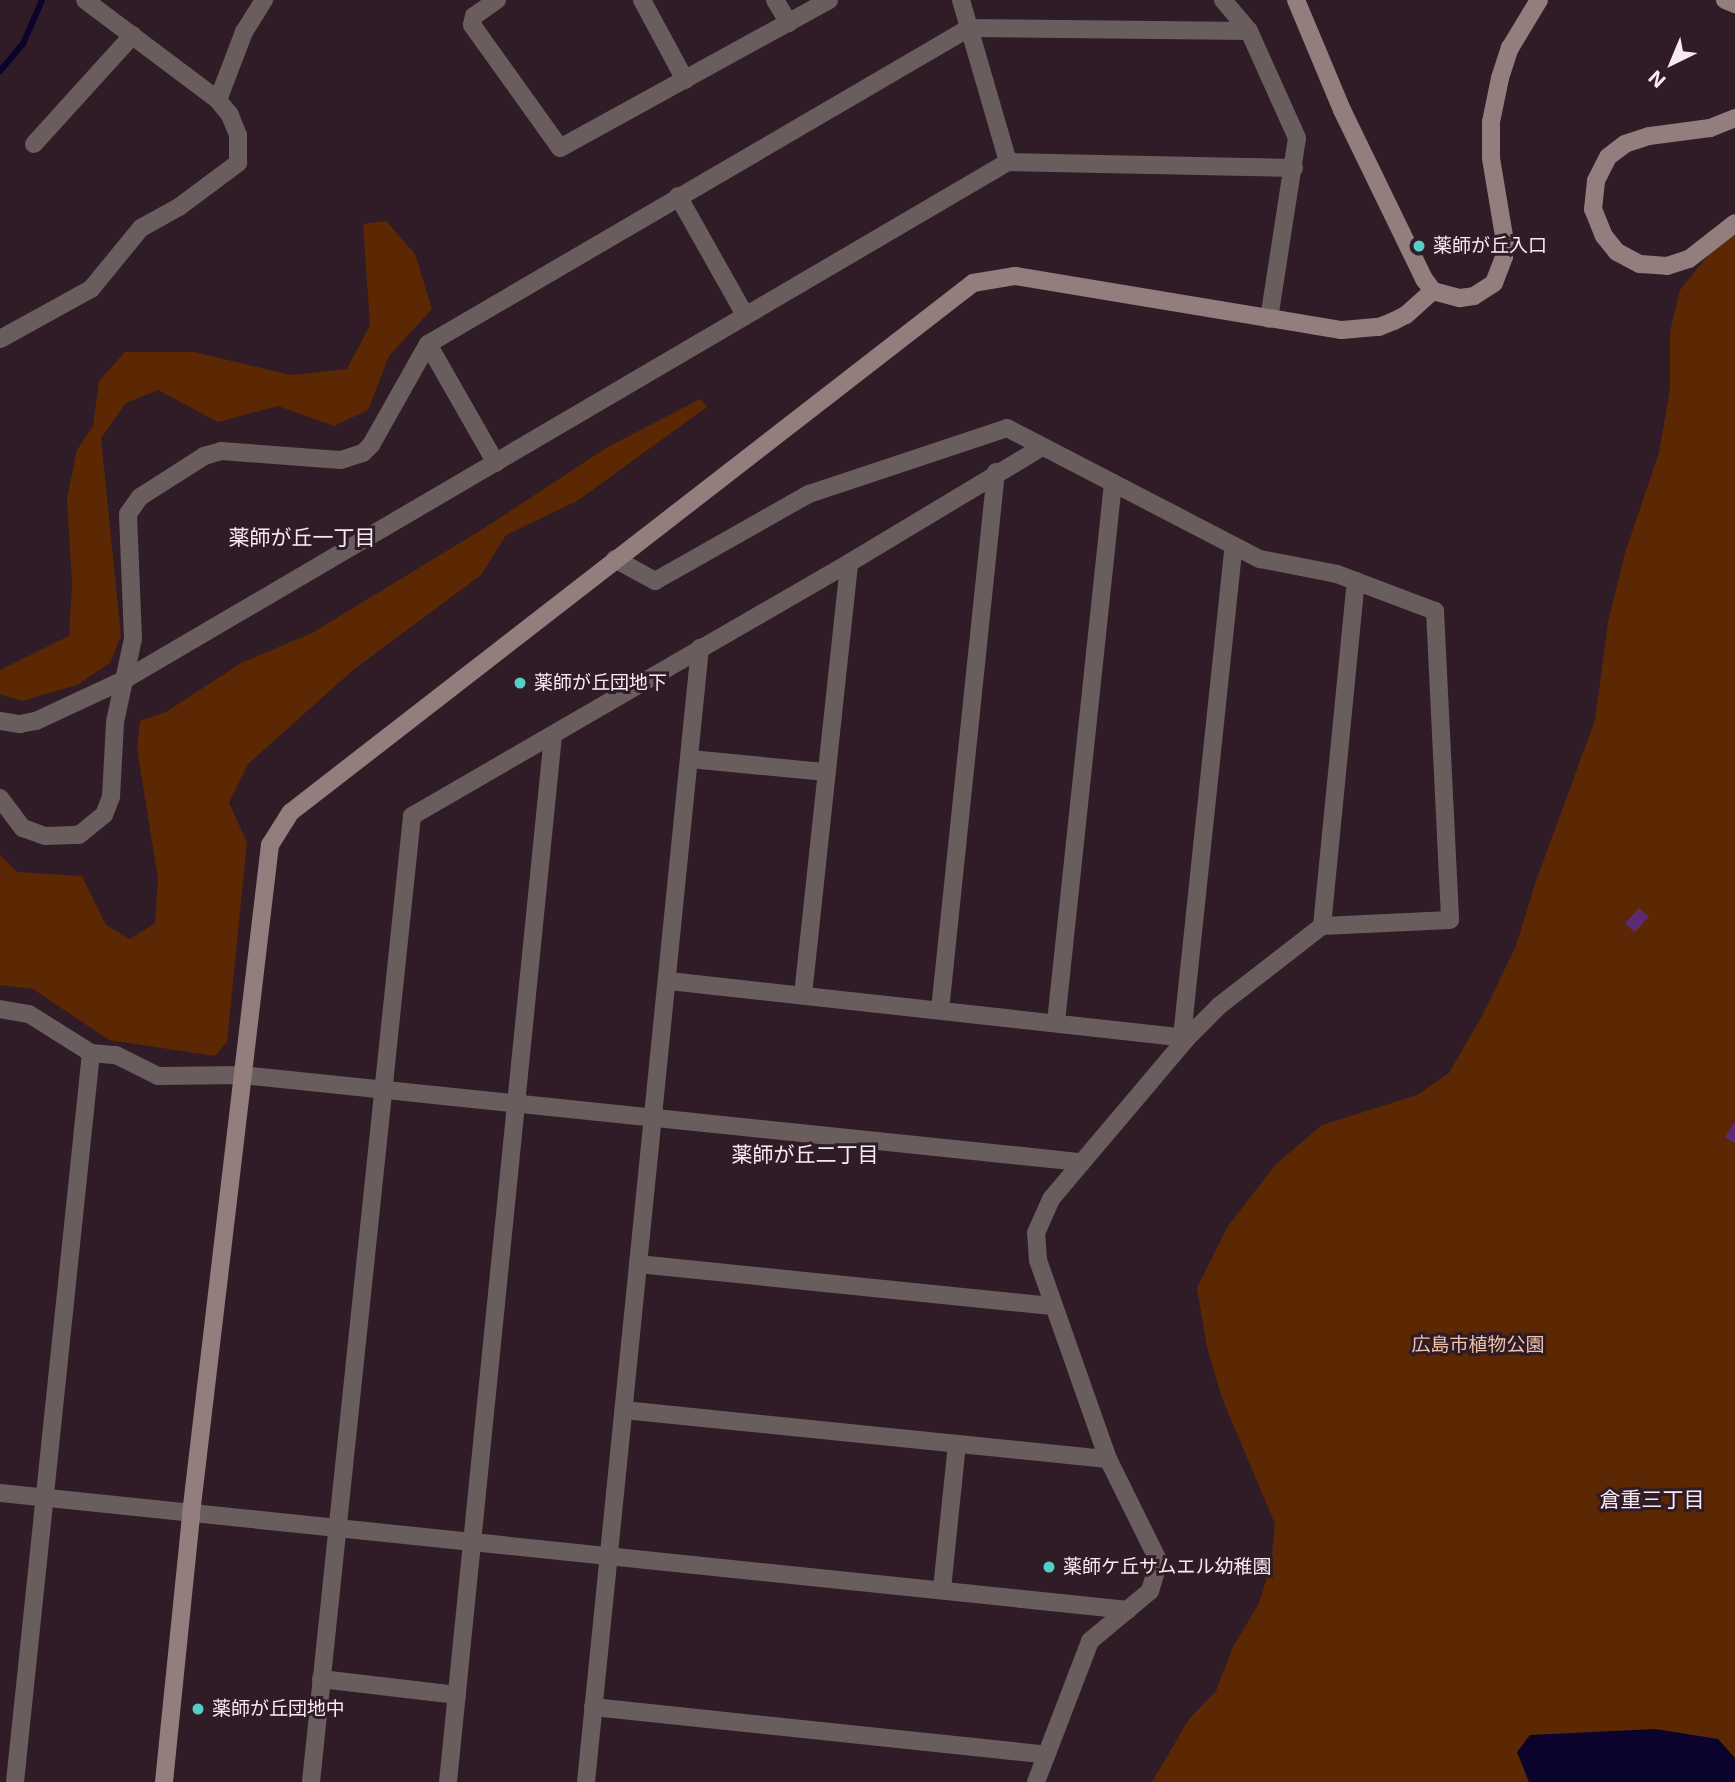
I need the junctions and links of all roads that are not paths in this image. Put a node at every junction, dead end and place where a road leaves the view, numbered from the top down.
1 (264, 0) edge
2 (497, 0) edge
3 (642, 0) edge
4 (775, 0) edge
5 (829, 0) edge
6 (961, 0) edge
7 (1223, 0) edge
8 (1296, 0) edge
9 (1539, 0) edge
10 (1725, 0) edge
11 (89, 1) edge
12 (1735, 4) edge
13 (789, 23) junction
14 (969, 28) junction
15 (1249, 32) junction
16 (133, 35) junction
17 (685, 80) junction
18 (219, 100) junction
19 (1735, 118) edge
20 (34, 144) dead end
21 (1008, 162) junction
22 (1294, 168) junction
23 (678, 196) junction
24 (1735, 222) edge
25 (1433, 291) junction
26 (745, 315) junction
27 (1269, 319) junction
28 (0, 339) edge
29 (428, 344) junction
30 (1042, 447) junction
31 (496, 463) junction
32 (996, 472) junction
33 (1113, 483) junction
34 (1234, 546) junction
35 (615, 559) junction
36 (849, 563) junction
37 (1356, 582) junction
38 (700, 648) junction
39 (124, 680) junction
40 (0, 721) edge
41 (554, 736) junction
42 (690, 759) junction
43 (827, 772) junction
44 (0, 798) edge
45 (1322, 926) junction
46 (668, 981) junction
47 (803, 995) junction
48 (0, 1009) edge
49 (940, 1010) junction
50 (1056, 1022) junction
51 (1185, 1038) junction
52 (90, 1053) junction
53 (242, 1075) junction
54 (383, 1090) junction
55 (517, 1104) junction
56 (654, 1118) junction
57 (1080, 1163) junction
58 (638, 1265) junction
59 (1053, 1306) junction
60 (624, 1410) junction
61 (957, 1445) junction
62 (1108, 1460) junction
63 (0, 1493) edge
64 (44, 1498) junction
65 (191, 1514) junction
66 (337, 1528) junction
67 (473, 1541) junction
68 (608, 1557) junction
69 (942, 1589) junction
70 (1128, 1609) junction
71 (321, 1679) junction
72 (457, 1695) junction
73 (593, 1707) junction
74 (1046, 1755) junction
75 (15, 1782) edge
76 (164, 1782) edge
77 (310, 1782) edge
78 (448, 1782) edge
79 (586, 1782) edge
80 (1036, 1782) edge

1 - 18 street
2 - 17 street
3 - 17 street
4 - 13 street
5 - 13 street
6 - 14 street
7 - 15 street
8 - 25 street
9 - 25 street
10 - 12 street
11 - 16 street
13 - 17 street
14 - 15 street
14 - 21 street
14 - 23 street
15 - 22 street
16 - 18 street
16 - 20 street
18 - 28 street
19 - 24 street
21 - 22 street
21 - 26 street
22 - 27 street
23 - 26 street
23 - 29 street
25 - 27 street
26 - 31 street
27 - 35 street
29 - 31 street
29 - 39 street
30 - 32 street
30 - 33 street
30 - 35 street
31 - 39 street
32 - 36 street
32 - 49 street
33 - 34 street
33 - 50 street
34 - 37 street
34 - 51 street
35 - 53 street
36 - 38 street
36 - 43 street
37 - 45 street
37 - 45 street
38 - 41 street
38 - 42 street
39 - 40 street
39 - 44 street
41 - 54 street
41 - 55 street
42 - 43 street
42 - 46 street
43 - 47 street
45 - 51 street
46 - 47 street
46 - 56 street
47 - 49 street
48 - 52 street
49 - 50 street
50 - 51 street
51 - 57 street
52 - 53 street
52 - 64 street
53 - 54 street
53 - 65 street
54 - 55 street
54 - 66 street
55 - 56 street
55 - 67 street
56 - 57 street
56 - 58 street
57 - 59 street
58 - 59 street
58 - 60 street
59 - 62 street
60 - 61 street
60 - 68 street
61 - 62 street
61 - 69 street
62 - 70 street
63 - 64 street
64 - 65 street
64 - 75 street
65 - 66 street
65 - 76 street
66 - 67 street
66 - 71 street
67 - 68 street
67 - 72 street
68 - 69 street
68 - 73 street
69 - 70 street
70 - 74 street
71 - 72 street
71 - 77 street
72 - 78 street
73 - 74 street
73 - 79 street
74 - 80 street

